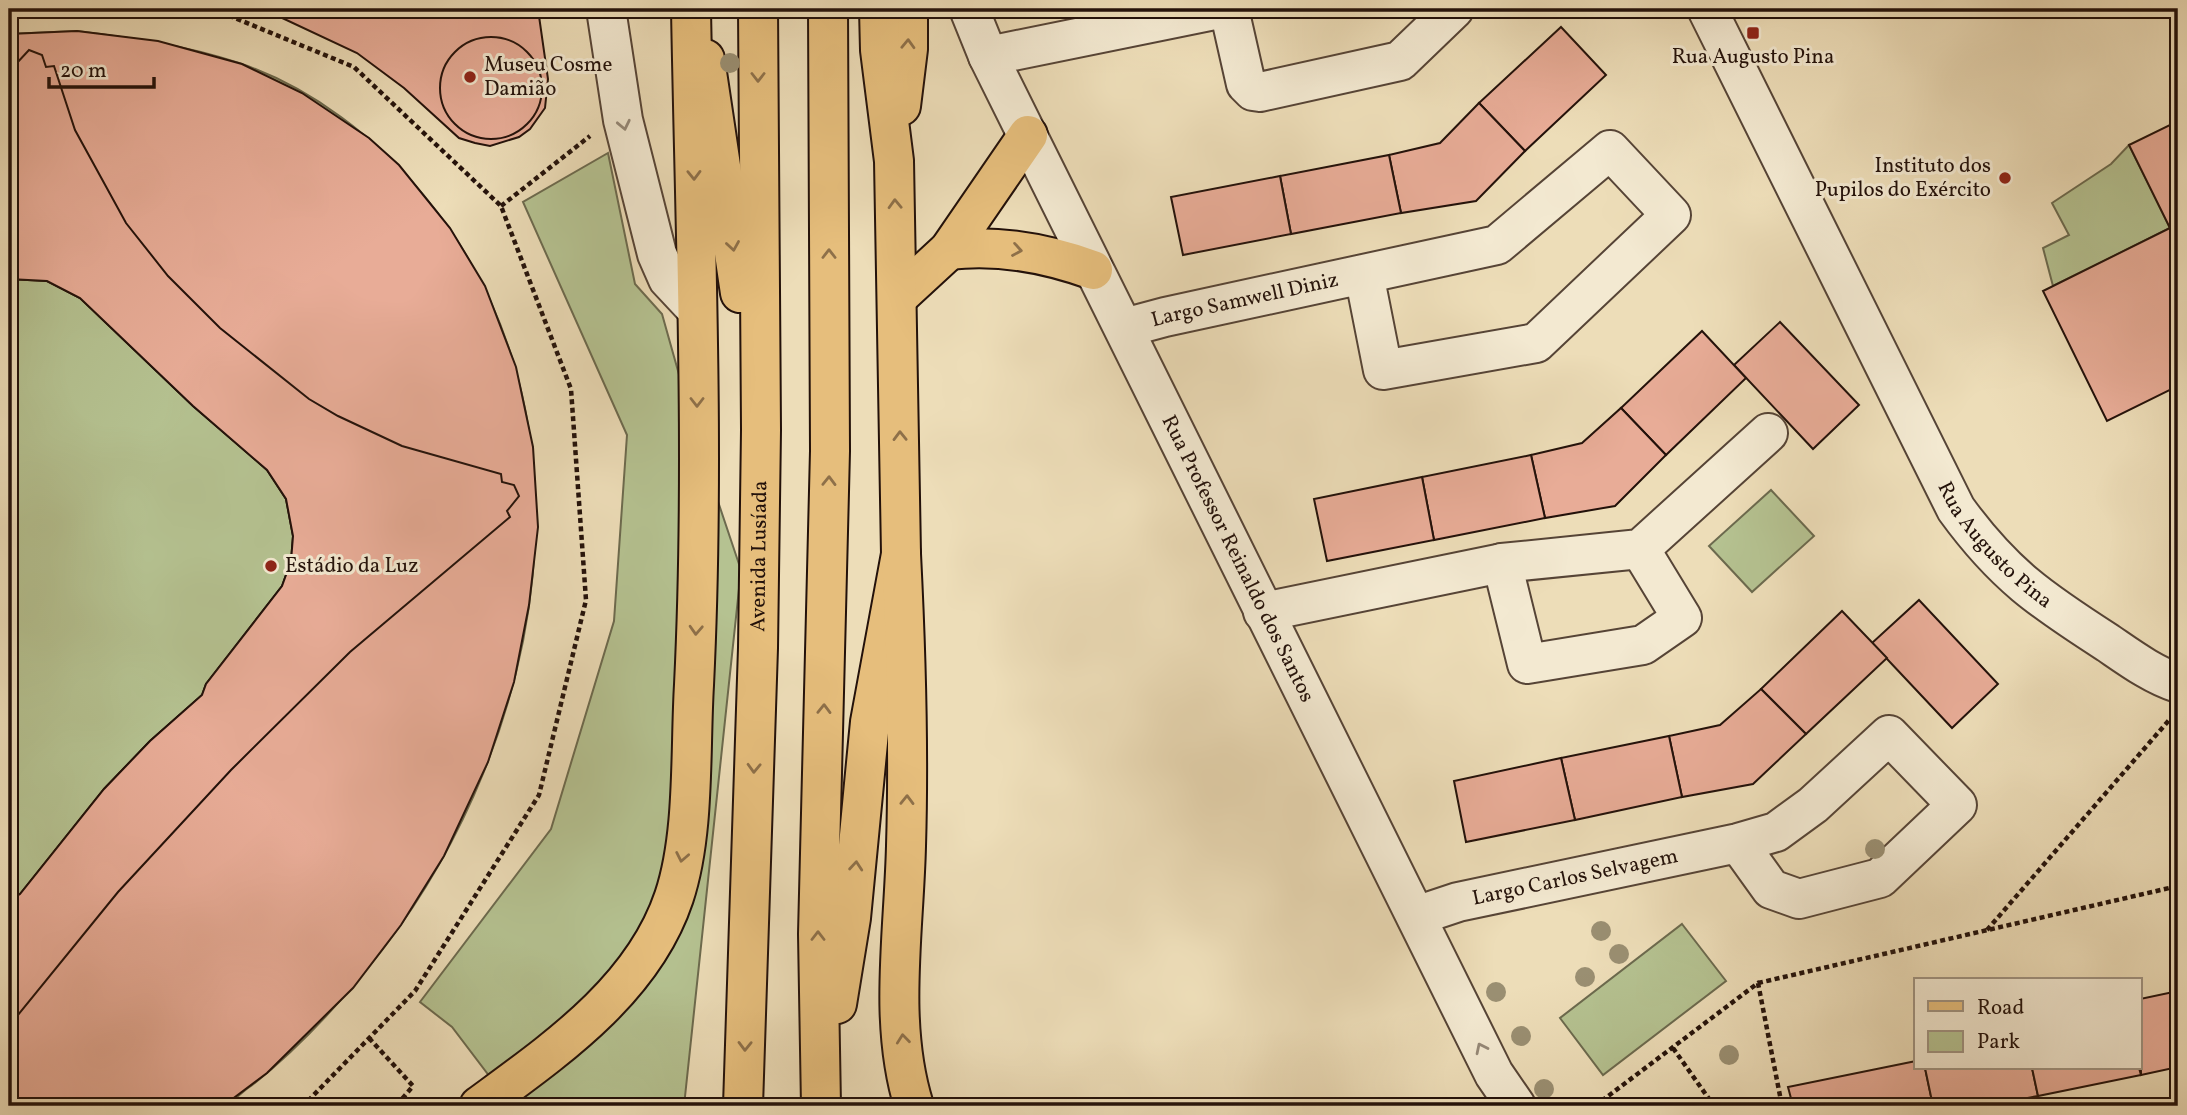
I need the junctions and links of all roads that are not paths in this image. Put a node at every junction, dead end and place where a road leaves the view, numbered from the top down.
1 (606, 9) edge
2 (691, 9) edge
3 (697, 9) edge
4 (758, 9) edge
5 (828, 9) edge
6 (879, 9) edge
7 (908, 9) edge
8 (968, 9) edge
9 (1220, 9) edge
10 (1229, 9) edge
11 (1454, 9) edge
12 (1707, 9) edge
13 (988, 56) junction
14 (1028, 135) junction
15 (894, 161) junction
16 (949, 250) junction
17 (1093, 270) junction
18 (1364, 274) junction
19 (898, 297) junction
20 (697, 310) junction
21 (1124, 328) junction
22 (761, 430) junction
23 (1768, 433) dead end
24 (1640, 549) junction
25 (901, 554) junction
26 (1502, 563) junction
27 (1263, 612) junction
28 (2174, 701) edge
29 (1738, 843) junction
30 (1416, 916) junction
31 (821, 1092) edge
32 (480, 1106) edge
33 (743, 1106) edge
34 (914, 1106) edge
35 (1516, 1106) edge

1 -> 20 street
2 -> 20 main road
3 -> 22 main road
4 -> 22 main road, Avenida Lusíada
31 -> 5 main road
6 - 15 main road
15 -> 7 main road
8 - 13 street, Rua Professor Reinaldo dos Santos
9 - 13 street
10 - 11 street
12 - 28 street, Rua Augusto Pina
13 - 14 street, Rua Professor Reinaldo dos Santos
14 - 16 main road
14 - 17 street, Rua Professor Reinaldo dos Santos
19 -> 15 main road
16 -> 17 main road
16 - 19 main road
17 - 21 street, Rua Professor Reinaldo dos Santos
18 - 18 street, Largo Samwell Diniz
18 - 21 street, Largo Samwell Diniz
25 -> 19 main road
20 -> 32 main road
21 - 27 street, Rua Professor Reinaldo dos Santos
22 -> 33 main road, Avenida Lusíada
23 - 24 street
24 - 26 street
24 - 26 street
31 -> 25 main road
34 -> 25 main road
26 - 27 street
27 - 30 street, Rua Professor Reinaldo dos Santos
29 - 29 street, Largo Carlos Selvagem
29 - 30 street, Largo Carlos Selvagem
35 -> 30 street, Rua Professor Reinaldo dos Santos

